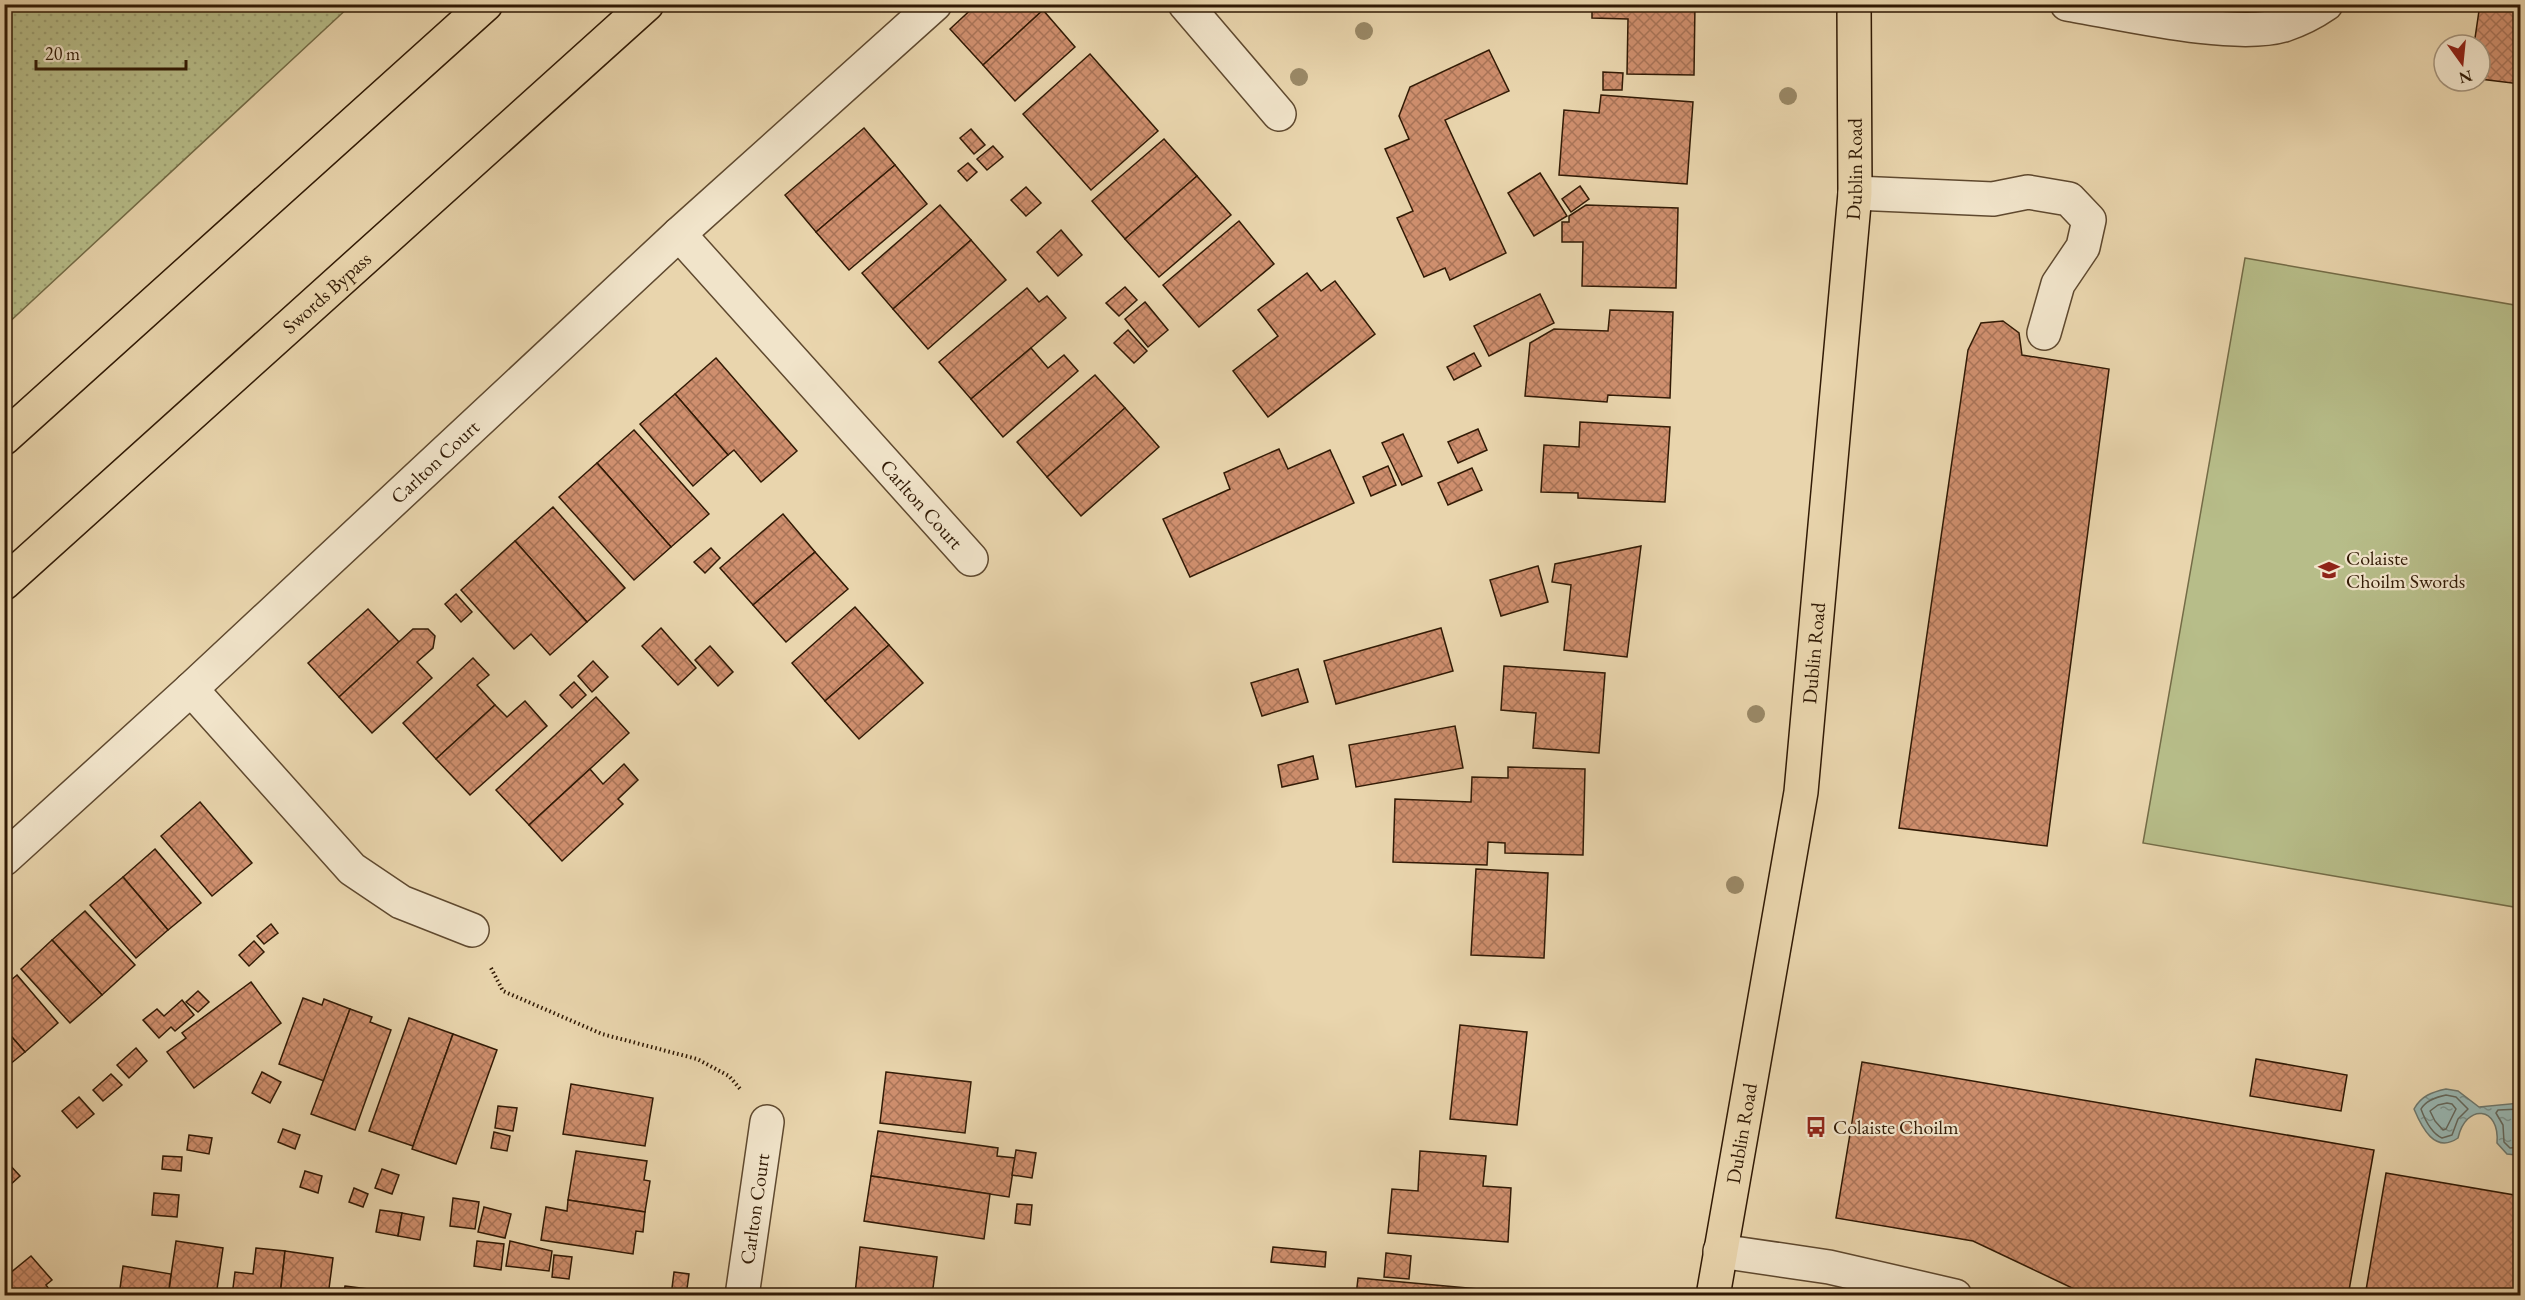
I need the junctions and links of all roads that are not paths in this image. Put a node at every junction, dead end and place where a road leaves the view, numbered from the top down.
1 (486, 4) edge
2 (647, 4) edge
3 (935, 4) edge
4 (1185, 4) edge
5 (1854, 4) edge
6 (2067, 4) edge
7 (2326, 4) edge
8 (1280, 114) dead end
9 (1856, 194) junction
10 (679, 234) junction
11 (2044, 333) dead end
12 (4, 438) edge
13 (972, 559) dead end
14 (4, 583) edge
15 (192, 689) junction
16 (4, 859) edge
17 (472, 930) road end
18 (767, 1122) road end
19 (1720, 1251) junction
20 (742, 1296) edge
21 (1713, 1296) edge
22 (1955, 1296) edge

1 - 12 main road
2 - 14 main road, Swords Bypass
3 - 10 street, Carlton Court
4 - 8 street
5 - 9 main road, Dublin Road
6 - 7 street
9 - 11 street
9 - 19 main road, Dublin Road
10 - 13 street, Carlton Court
10 - 15 street, Carlton Court
15 - 16 street, Carlton Court
15 - 17 street
18 - 20 street, Carlton Court
19 - 21 main road, Dublin Road
19 - 22 street

